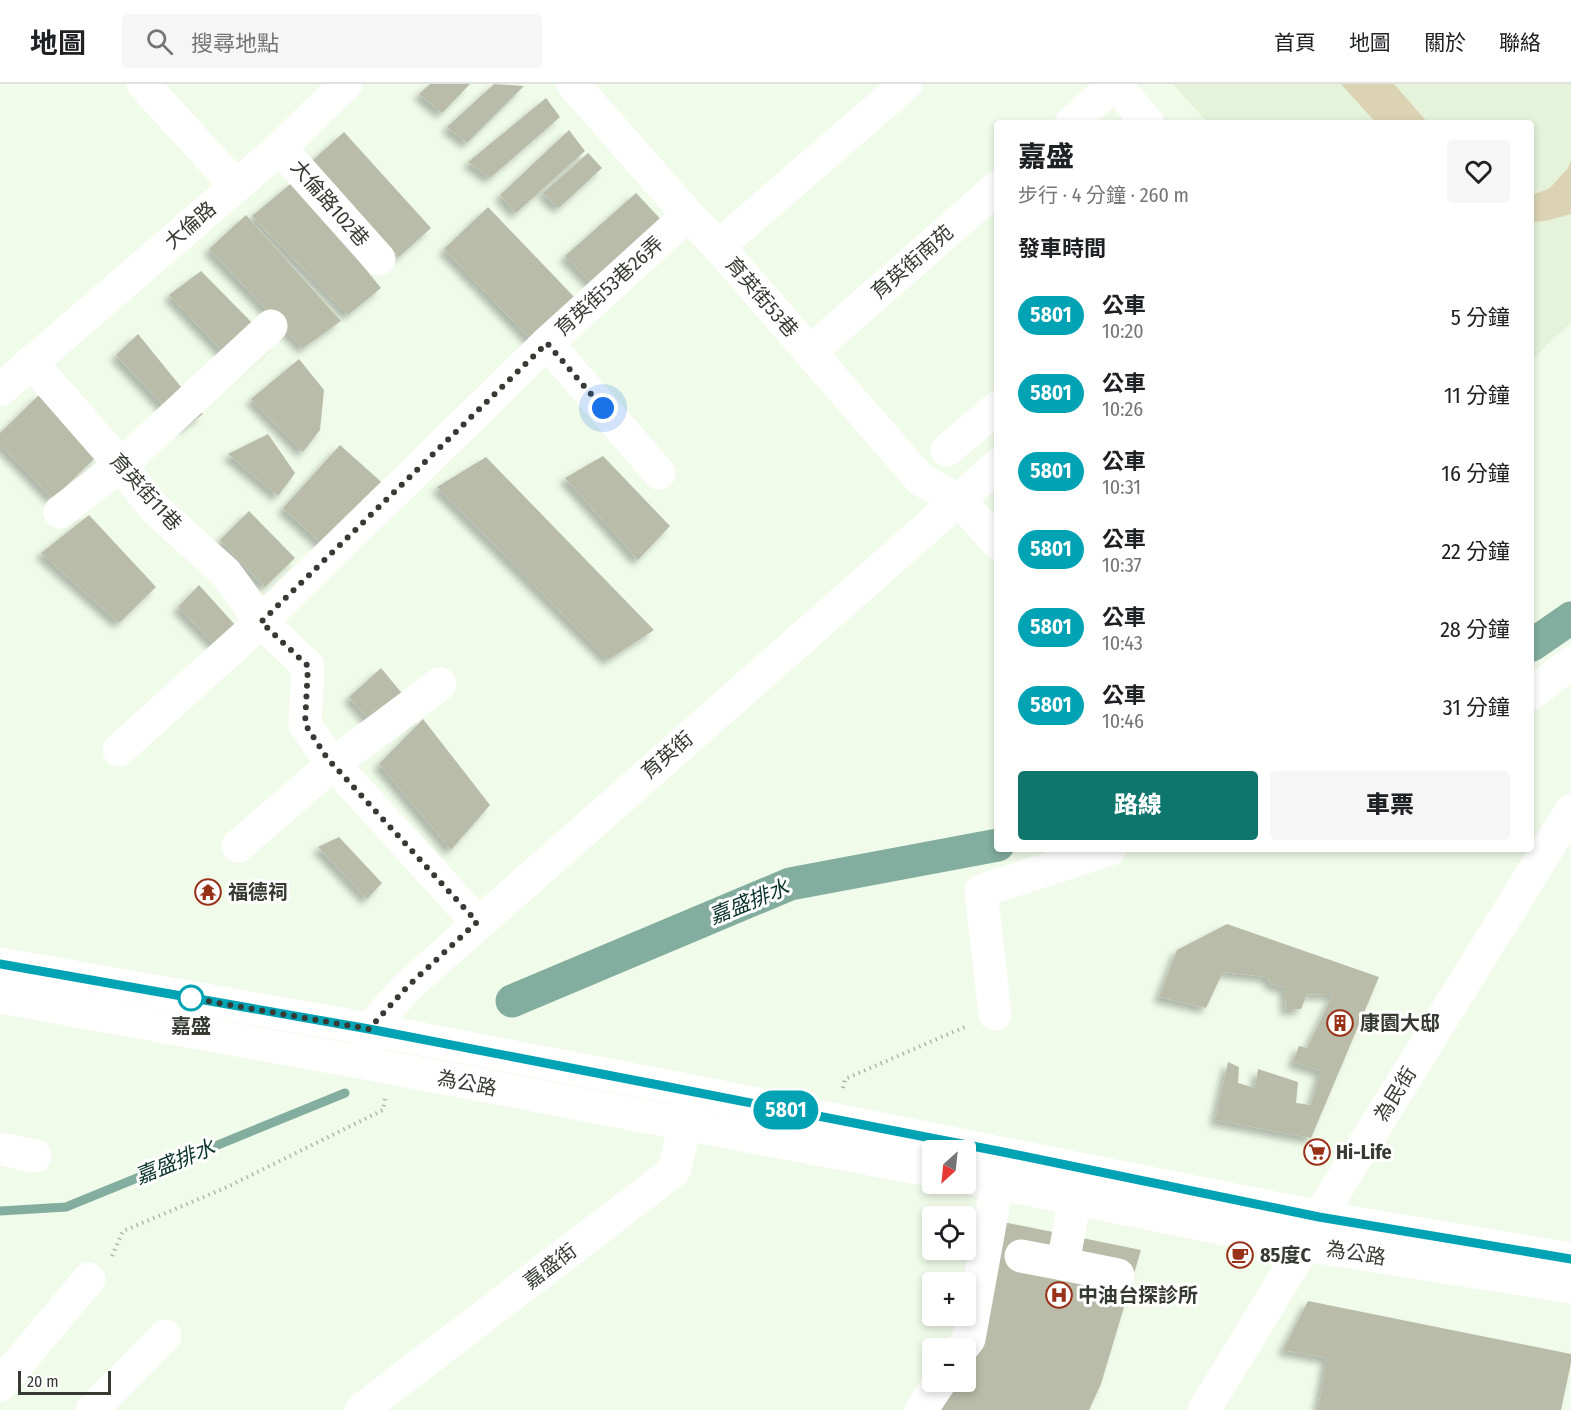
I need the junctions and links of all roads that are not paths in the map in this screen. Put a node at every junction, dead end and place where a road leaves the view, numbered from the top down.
1 (143, 84) edge
2 (346, 84) edge
3 (573, 84) edge
4 (906, 84) edge
5 (1115, 84) edge
6 (1074, 120) edge
7 (1145, 120) edge
8 (280, 148) junction
9 (236, 186) junction
10 (994, 191) edge
11 (688, 215) junction
12 (735, 232) dead end
13 (379, 259) dead end
14 (271, 326) dead end
15 (826, 338) dead end
16 (547, 343) junction
17 (31, 362) junction
18 (0, 390) edge
19 (994, 410) edge
20 (947, 450) dead end
21 (121, 465) junction
22 (994, 469) edge
23 (659, 473) dead end
24 (959, 500) junction
25 (60, 512) dead end
26 (994, 539) edge
27 (261, 622) junction
28 (1571, 663) edge
29 (440, 684) dead end
30 (1534, 691) edge
31 (119, 750) dead end
32 (333, 764) junction
33 (1571, 811) edge
34 (238, 846) dead end
35 (1101, 852) edge
36 (477, 922) junction
37 (0, 964) edge
38 (0, 997) edge
39 (995, 1014) road end
40 (369, 1029) junction
41 (365, 1064) junction
42 (692, 1091) junction
43 (686, 1125) junction
44 (0, 1149) edge
45 (35, 1156) dead end
46 (922, 1169) edge
47 (989, 1171) edge
48 (1075, 1198) junction
49 (1312, 1231) junction
50 (1021, 1256) dead end
51 (1571, 1259) edge
52 (1063, 1264) junction
53 (1118, 1275) dead end
54 (89, 1279) road end
55 (1571, 1287) edge
56 (165, 1336) dead end
57 (969, 1338) edge
58 (0, 1385) edge
59 (933, 1392) edge
60 (92, 1410) edge
61 (361, 1410) edge
62 (921, 1410) edge
63 (1204, 1410) edge

1 - 9 street
2 - 8 street, 大倫路
3 - 11 street, 育英街53巷
4 - 12 street
5 - 6 street
5 - 7 street
8 - 9 street, 大倫路
8 - 13 street, 大倫路102巷
9 - 17 street, 大倫路
10 - 15 street, 育英街南苑
11 - 16 street, 育英街53巷26弄
11 - 24 street, 育英街53巷
14 - 21 street
16 - 23 street
16 - 27 street, 育英街53巷26弄
17 - 18 street, 大倫路
17 - 21 street, 育英街11巷
19 - 20 street
21 - 25 street
21 - 27 street, 育英街11巷
22 - 24 street, 育英街
24 - 26 street
24 - 36 street, 育英街
27 - 31 street
27 - 32 street, 育英街11巷
28 - 30 street
29 - 32 street
32 - 34 street
32 - 36 street, 育英街11巷
33 - 49 street, 為民街
35 - 39 street
36 - 40 street, 育英街
37 - 40 street, 為公路
38 - 41 street, 為公路
40 - 41 street
40 - 42 street, 為公路
41 - 43 street, 為公路
42 - 43 street, 嘉盛街
42 - 47 street, 為公路
43 - 46 street, 為公路
43 - 61 street, 嘉盛街
44 - 45 street
47 - 48 street, 為公路
47 - 49 street, 為公路
47 - 57 street
48 - 49 street, 為公路
48 - 52 street
49 - 51 street, 為公路
49 - 55 street, 為公路
49 - 63 street, 為民街
50 - 52 street
52 - 53 street
54 - 58 street
56 - 60 street
59 - 62 street

